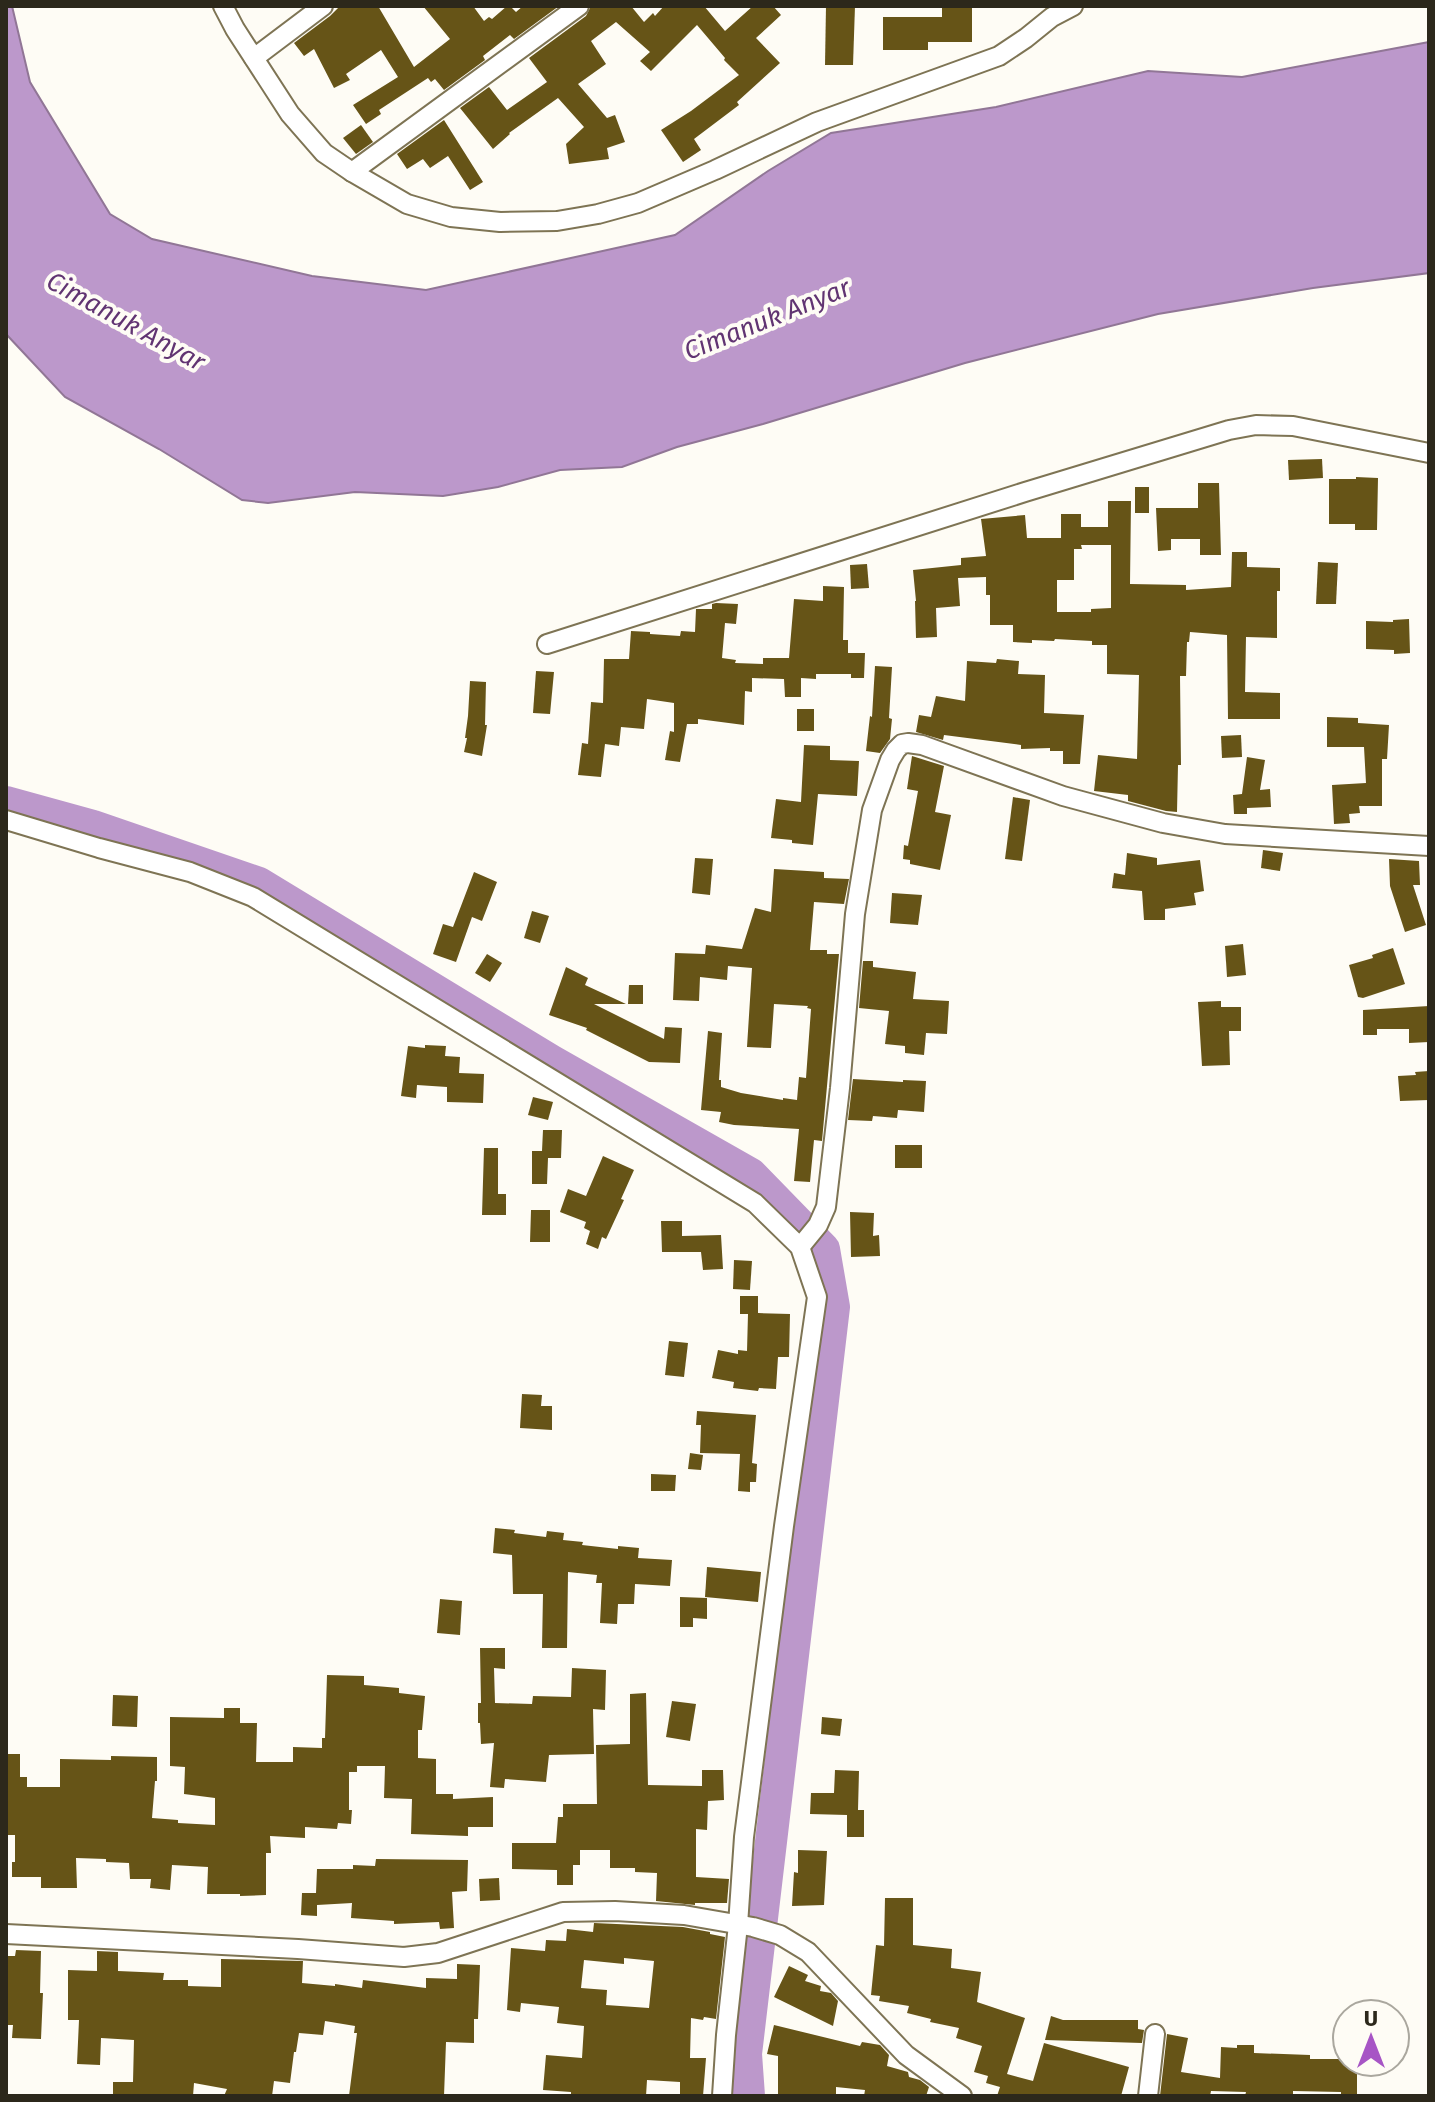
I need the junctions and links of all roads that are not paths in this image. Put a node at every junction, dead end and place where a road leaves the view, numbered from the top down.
1 (223, 6) edge
2 (323, 6) edge
3 (579, 6) edge
4 (1073, 6) edge
5 (254, 58) junction
6 (352, 172) junction
7 (1429, 453) edge
8 (547, 644) dead end
9 (6, 820) edge
10 (1429, 846) edge
11 (808, 1237) junction
12 (746, 1926) junction
13 (6, 1934) edge
14 (1155, 2034) dead end
15 (722, 2096) edge
16 (962, 2096) edge
17 (1148, 2096) edge

1 - 5 street
2 - 5 street
3 - 6 street
4 - 6 street
5 - 6 street
7 - 8 street
9 - 11 street
10 - 11 street
11 - 12 street
12 - 13 street
12 - 15 street
12 - 16 street
14 - 17 street

